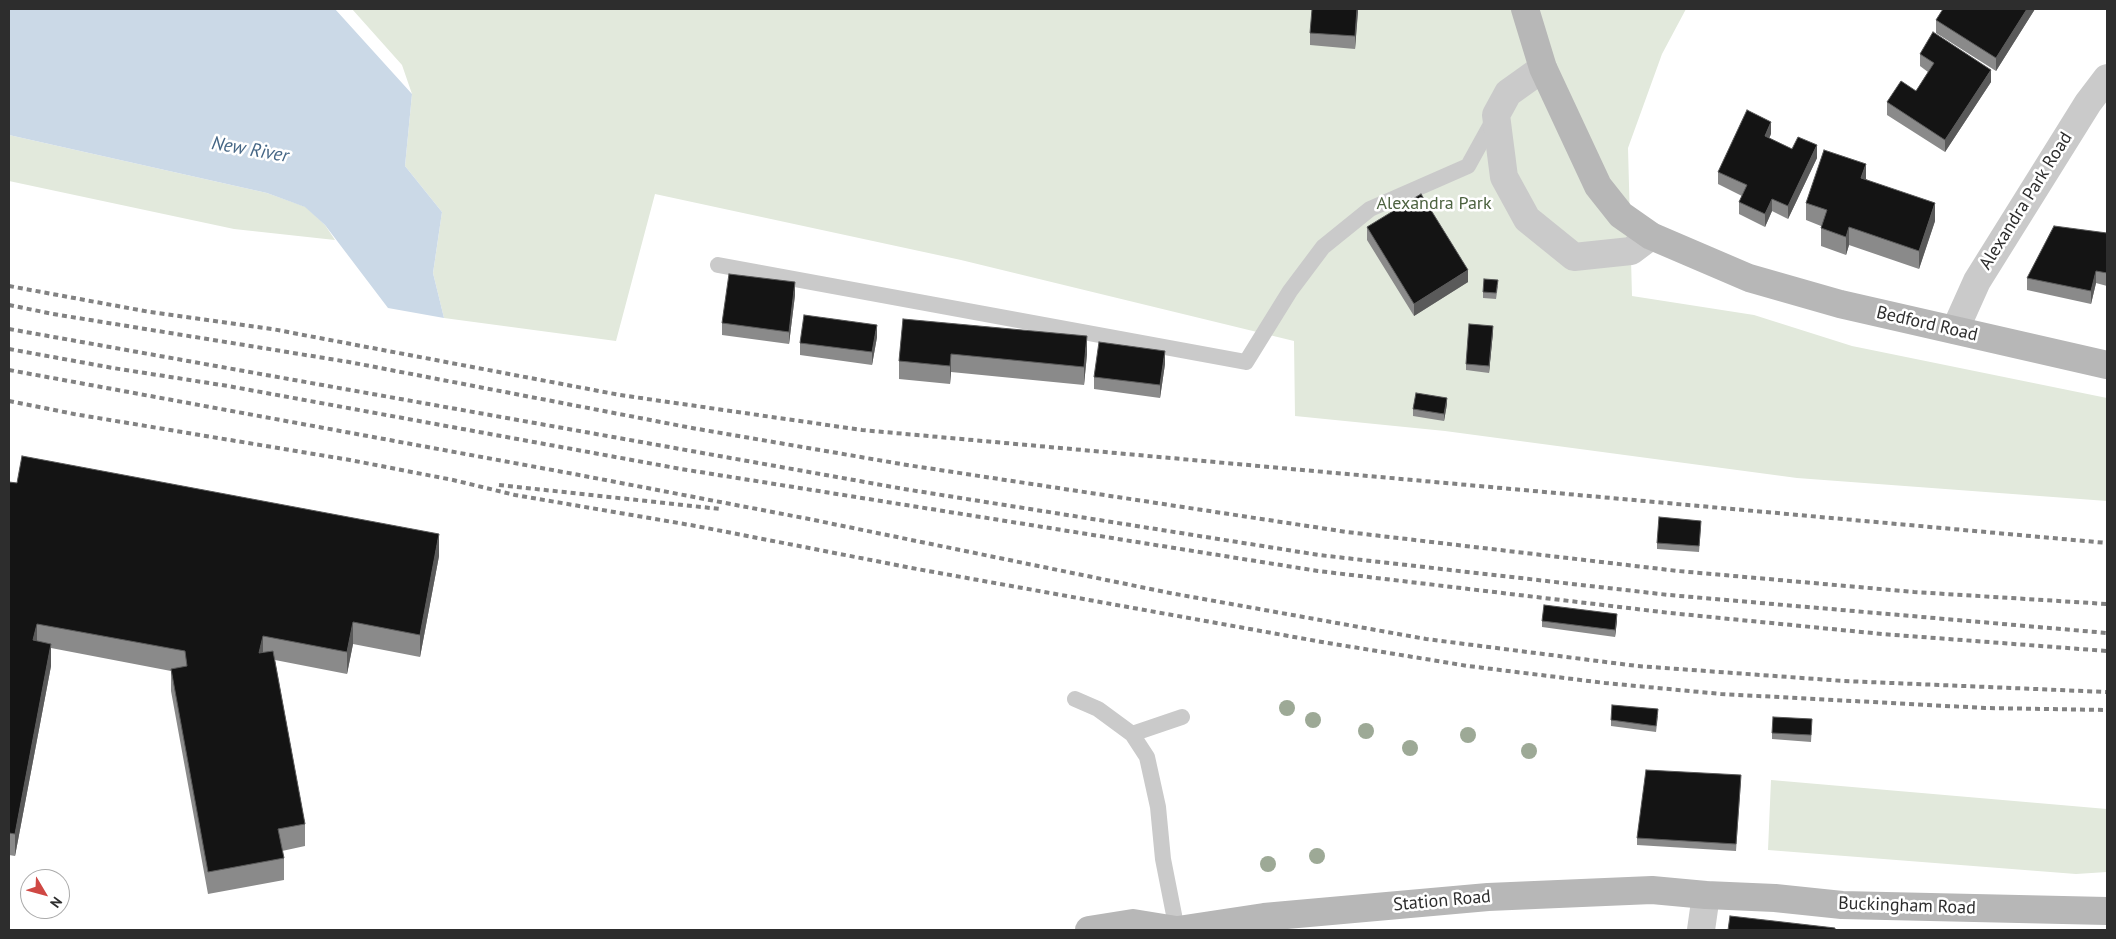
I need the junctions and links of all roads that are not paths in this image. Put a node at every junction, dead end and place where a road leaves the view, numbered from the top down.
1 (1525, 9) edge
2 (1543, 68) junction
3 (2107, 78) edge
4 (1496, 115) junction
5 (1651, 236) junction
6 (718, 265) dead end
7 (1955, 330) junction
8 (2107, 365) edge
9 (1075, 699) dead end
10 (1182, 717) dead end
11 (1132, 734) junction
12 (1706, 895) junction
13 (2107, 911) edge
14 (1089, 930) edge
15 (1177, 930) edge
16 (1701, 930) edge

1 - 2 street, Bedford Road
2 - 4 street
2 - 5 street, Bedford Road
3 - 7 street, Alexandra Park Road
4 - 5 street
4 - 6 lane
5 - 7 street, Bedford Road
7 - 8 street, Bedford Road
9 - 11 lane
10 - 11 lane
11 - 15 lane
12 - 13 street, Buckingham Road
12 - 15 street, Station Road
12 - 16 street
14 - 15 street, Station Road

